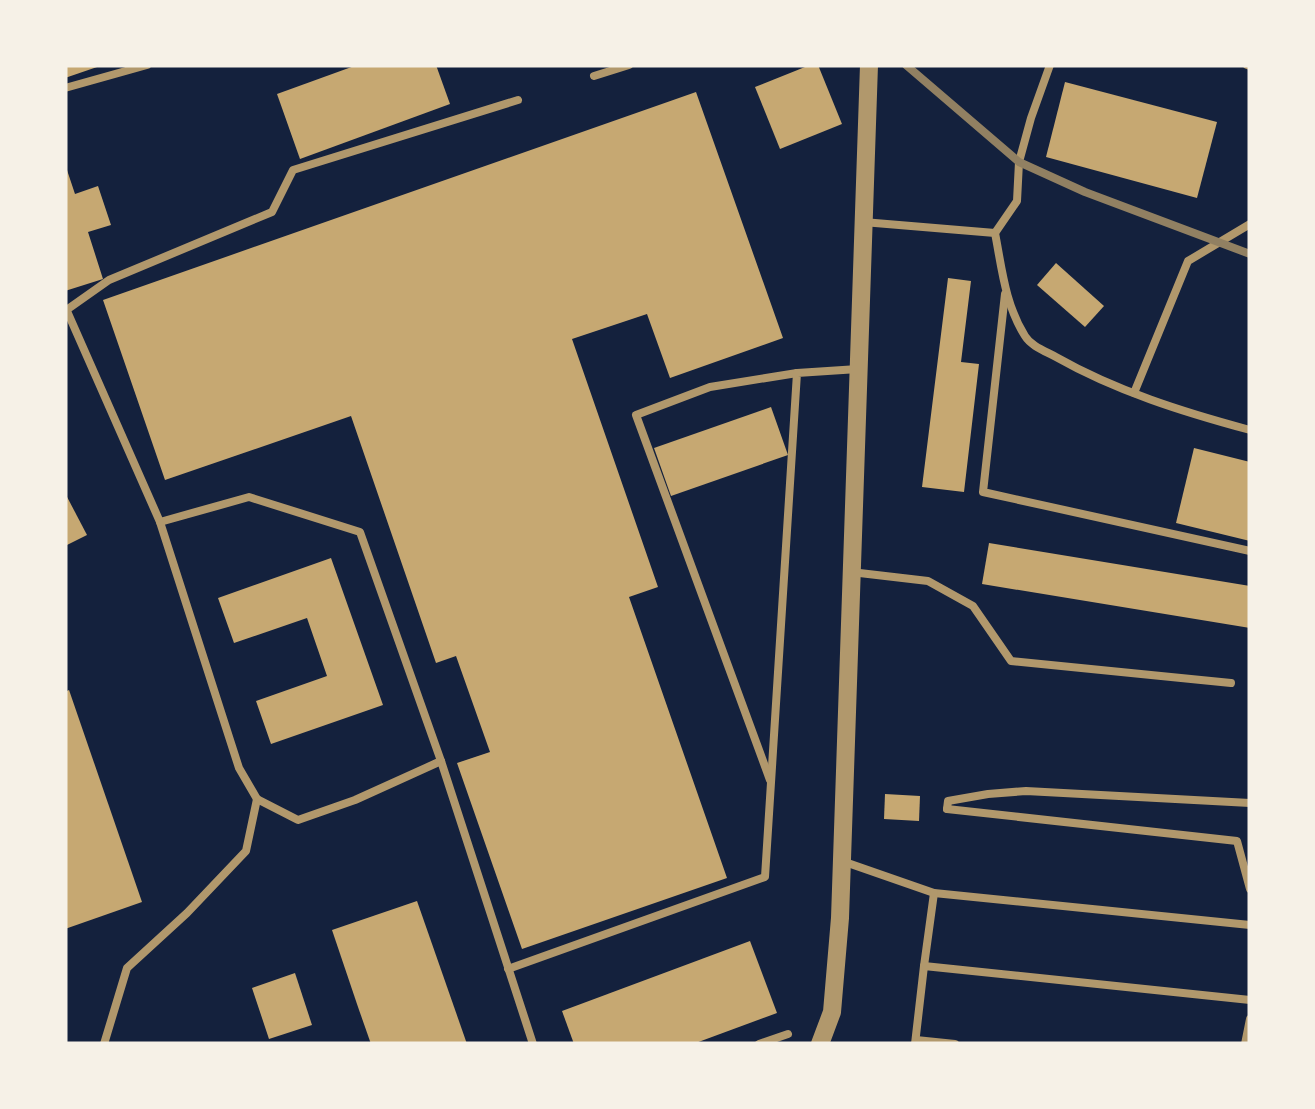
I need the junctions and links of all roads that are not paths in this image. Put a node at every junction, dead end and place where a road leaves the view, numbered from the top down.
1 (147, 65) edge
2 (629, 65) edge
3 (868, 65) edge
4 (1050, 65) edge
5 (594, 76) dead end
6 (65, 88) edge
7 (518, 100) dead end
8 (863, 222) junction
9 (1250, 224) edge
10 (996, 233) junction
11 (1005, 290) junction
12 (66, 311) edge
13 (858, 369) junction
14 (798, 372) junction
15 (1134, 392) junction
16 (1250, 430) edge
17 (160, 522) junction
18 (1250, 550) edge
19 (851, 572) junction
20 (1231, 683) dead end
21 (441, 761) junction
22 (771, 784) junction
23 (258, 799) junction
24 (1250, 803) edge
25 (842, 861) junction
26 (1250, 889) edge
27 (934, 893) junction
28 (1250, 925) edge
29 (924, 966) junction
30 (508, 969) junction
31 (1250, 1000) edge
32 (1250, 1019) edge
33 (788, 1034) dead end
34 (916, 1042) edge
35 (104, 1044) edge
36 (532, 1044) edge
37 (759, 1044) edge
38 (820, 1044) edge
39 (955, 1044) edge
40 (1245, 1044) edge

1 - 6 lane
2 - 5 lane
3 - 8 street
4 - 10 lane
7 - 12 lane
8 - 10 lane
8 - 13 street
9 - 15 lane
10 - 11 lane
11 - 15 lane
11 - 18 lane
12 - 17 lane
13 - 14 lane
13 - 19 street
14 - 22 lane
14 - 22 lane
15 - 16 lane
17 - 21 lane
17 - 23 lane
19 - 20 lane
19 - 25 street
21 - 23 lane
21 - 30 lane
22 - 30 lane
23 - 35 lane
24 - 26 lane
25 - 27 lane
25 - 38 street
27 - 28 lane
27 - 29 lane
29 - 31 lane
29 - 34 lane
30 - 36 lane
32 - 40 lane
33 - 37 lane
34 - 39 lane

